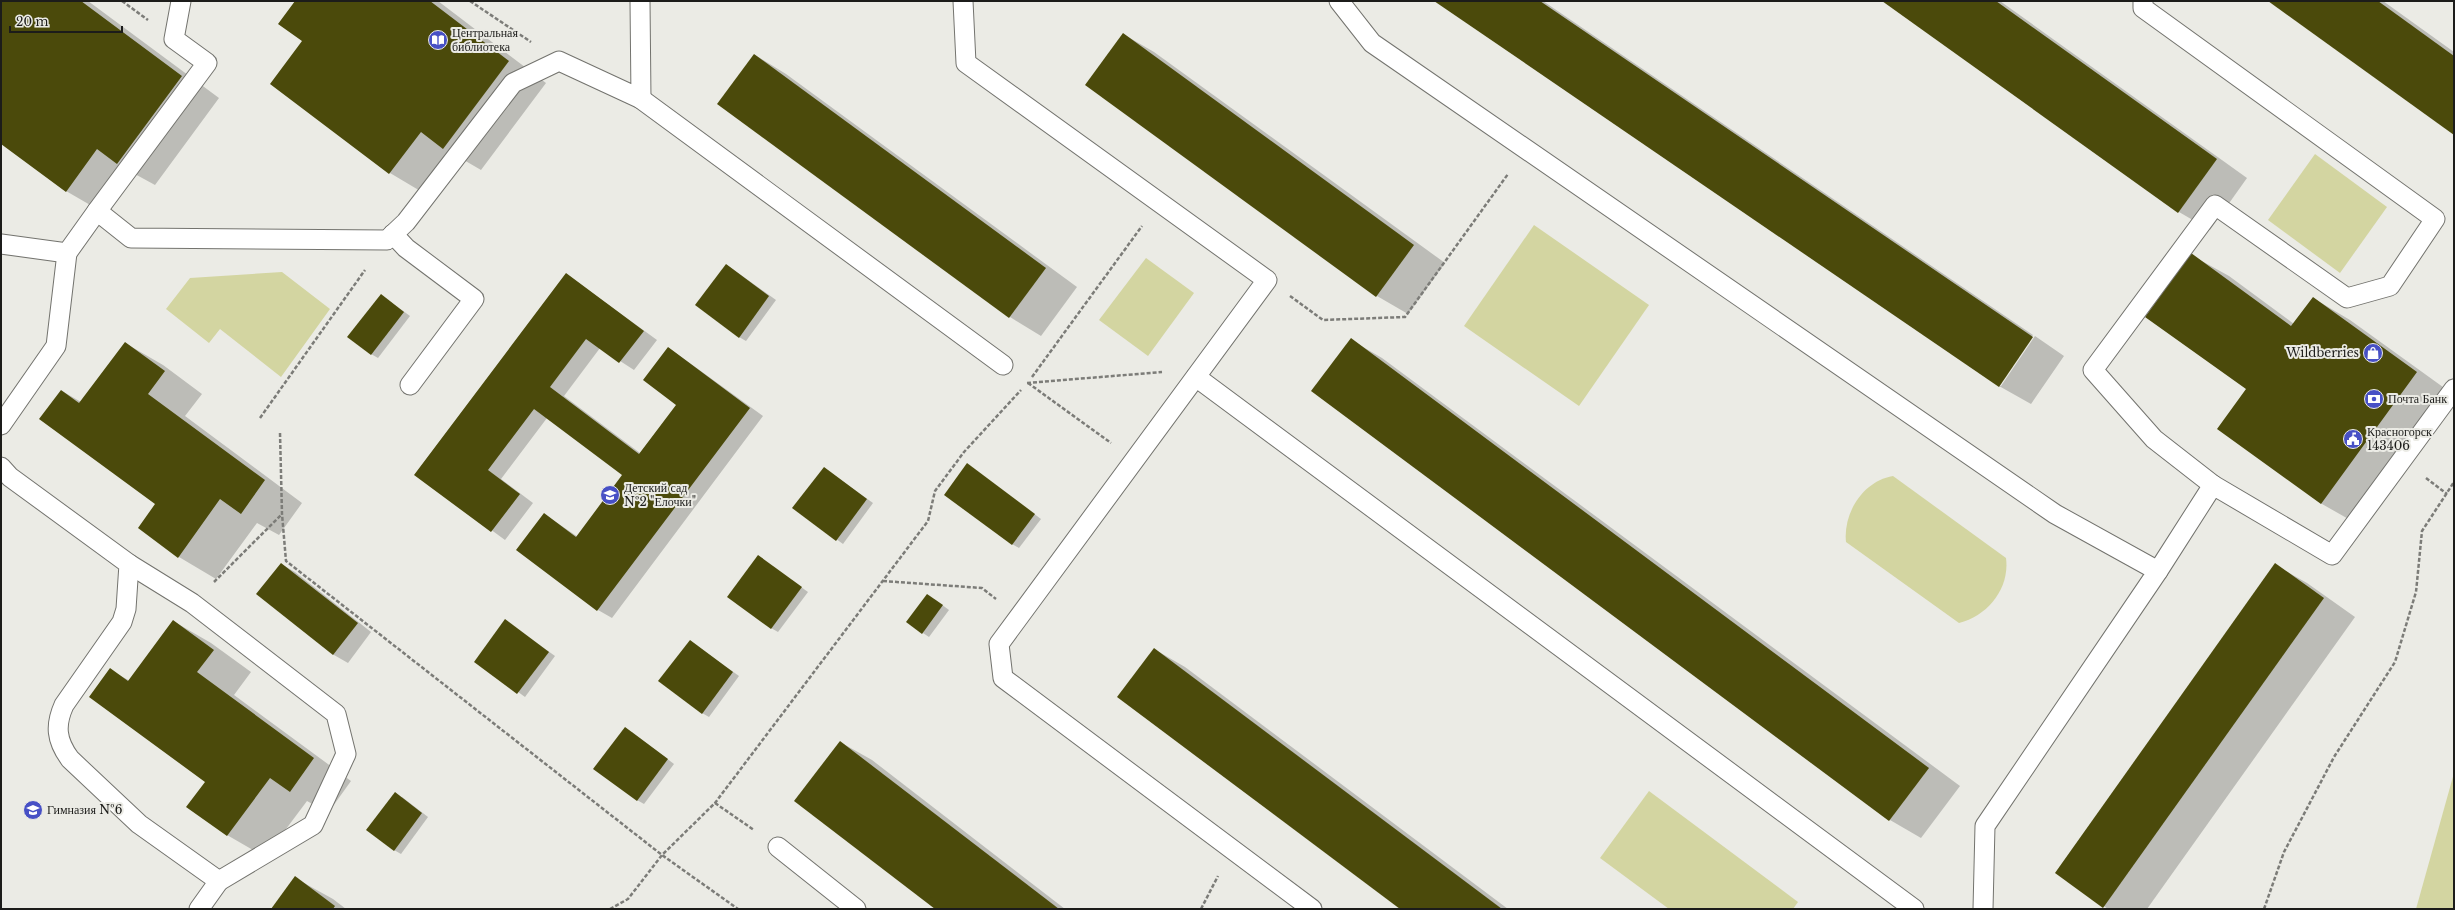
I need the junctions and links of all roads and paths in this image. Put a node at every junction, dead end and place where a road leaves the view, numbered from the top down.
1 (181, 1) edge
2 (470, 1) edge
3 (640, 1) edge
4 (963, 1) edge
5 (1339, 1) edge
6 (2143, 1) edge
7 (559, 61) junction
8 (641, 99) junction
9 (1526, 149) junction
10 (1160, 203) junction
11 (97, 211) junction
12 (390, 237) junction
13 (1, 244) edge
14 (67, 253) junction
15 (1267, 280) junction
16 (1003, 365) joint
17 (1196, 377) junction
18 (1027, 383) junction
19 (410, 385) dead end
20 (2454, 389) edge
21 (260, 418) dead end
22 (1, 425) edge
23 (280, 433) dead end
24 (1134, 460) junction
25 (1, 468) edge
26 (2454, 482) edge
27 (2213, 485) junction
28 (282, 514) junction
29 (129, 564) junction
30 (2158, 571) junction
31 (883, 581) junction
32 (192, 603) junction
33 (1019, 616) junction
34 (715, 803) junction
35 (778, 847) joint
36 (1233, 849) junction
37 (662, 855) junction
38 (219, 881) junction
39 (199, 909) edge
40 (610, 909) edge
41 (738, 909) edge
42 (856, 909) edge
43 (1201, 909) edge
44 (1312, 909) edge
45 (1914, 909) edge
46 (1983, 909) edge
47 (2264, 909) edge

1 - 11 lane
2 - 7 path
3 - 8 lane
4 - 10 lane
5 - 9 lane
6 - 27 lane
7 - 8 lane
7 - 12 lane
8 - 16 lane
9 - 15 path
9 - 30 lane
10 - 15 lane
10 - 18 path
11 - 12 lane
11 - 14 lane
12 - 19 lane
12 - 21 path
13 - 14 lane
14 - 22 lane
15 - 17 lane
16 - 18 path
17 - 18 path
17 - 24 lane
17 - 45 lane
18 - 24 path
18 - 31 path
20 - 27 lane
23 - 28 path
24 - 33 lane
25 - 29 lane
26 - 47 path
27 - 30 lane
28 - 32 path
28 - 37 path
29 - 32 lane
29 - 38 lane
30 - 46 lane
31 - 33 path
31 - 34 path
32 - 38 lane
33 - 36 lane
34 - 35 path
34 - 37 path
35 - 42 lane
36 - 43 path
36 - 44 lane
37 - 40 path
37 - 41 path
38 - 39 lane

